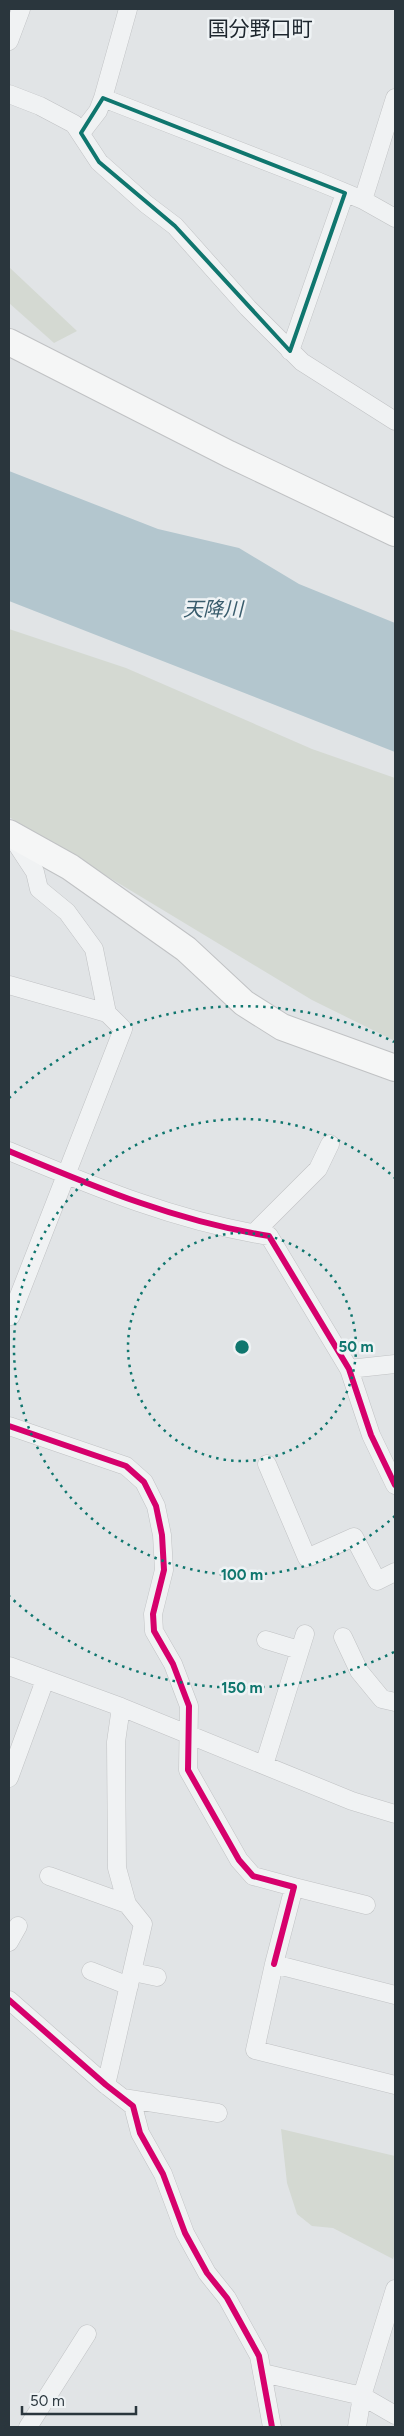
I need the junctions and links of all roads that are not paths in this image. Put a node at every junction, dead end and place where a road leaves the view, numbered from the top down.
1 (20, 9) edge
2 (128, 9) edge
3 (9, 41) edge
4 (9, 94) edge
5 (103, 98) junction
6 (395, 98) edge
7 (80, 133) junction
8 (345, 193) junction
9 (363, 200) junction
10 (395, 218) edge
11 (9, 342) edge
12 (290, 351) junction
13 (395, 421) edge
14 (395, 533) edge
15 (10, 833) edge
16 (9, 985) edge
17 (107, 1013) junction
18 (395, 1068) edge
19 (330, 1144) dead end
20 (9, 1151) edge
21 (65, 1174) junction
22 (254, 1233) junction
23 (11, 1316) dead end
24 (395, 1364) edge
25 (349, 1369) junction
26 (9, 1426) edge
27 (267, 1464) dead end
28 (395, 1485) edge
29 (395, 1572) edge
30 (343, 1637) dead end
31 (266, 1640) dead end
32 (9, 1666) edge
33 (45, 1680) junction
34 (395, 1702) edge
35 (120, 1707) junction
36 (190, 1736) junction
37 (264, 1765) junction
38 (9, 1778) edge
39 (395, 1814) edge
40 (49, 1876) dead end
41 (294, 1887) junction
42 (127, 1904) junction
43 (366, 1905) dead end
44 (18, 1926) dead end
45 (9, 1942) edge
46 (274, 1964) junction
47 (91, 1971) dead end
48 (157, 1976) dead end
49 (131, 1979) junction
50 (395, 1995) edge
51 (11, 2008) edge
52 (106, 2085) junction
53 (395, 2086) edge
54 (122, 2098) junction
55 (218, 2112) dead end
56 (395, 2289) edge
57 (87, 2334) dead end
58 (263, 2373) junction
59 (362, 2396) junction
60 (395, 2415) edge
61 (28, 2427) edge
62 (272, 2427) edge
63 (357, 2427) edge

1 - 3 street
2 - 5 street
4 - 7 street
5 - 7 street
5 - 8 street
6 - 9 street
7 - 12 street
8 - 9 street
8 - 12 street
9 - 10 street
11 - 14 street
12 - 13 street
15 - 17 street
15 - 18 street
16 - 17 street
17 - 21 street
19 - 22 street
20 - 21 street
21 - 22 street
21 - 23 street
22 - 25 street
24 - 25 street
25 - 28 street
26 - 36 street
27 - 29 street
30 - 34 street
31 - 37 street
32 - 33 street
33 - 35 street
33 - 38 street
35 - 36 street
35 - 42 street
36 - 37 street
36 - 41 street
37 - 39 street
40 - 42 street
41 - 43 street
41 - 46 street
42 - 49 street
44 - 45 street
46 - 50 street
46 - 53 street
47 - 49 street
48 - 49 street
49 - 52 street
51 - 52 street
52 - 54 street
54 - 55 street
54 - 58 street
56 - 59 street
57 - 61 street
58 - 59 street
58 - 62 street
59 - 60 street
59 - 63 street

